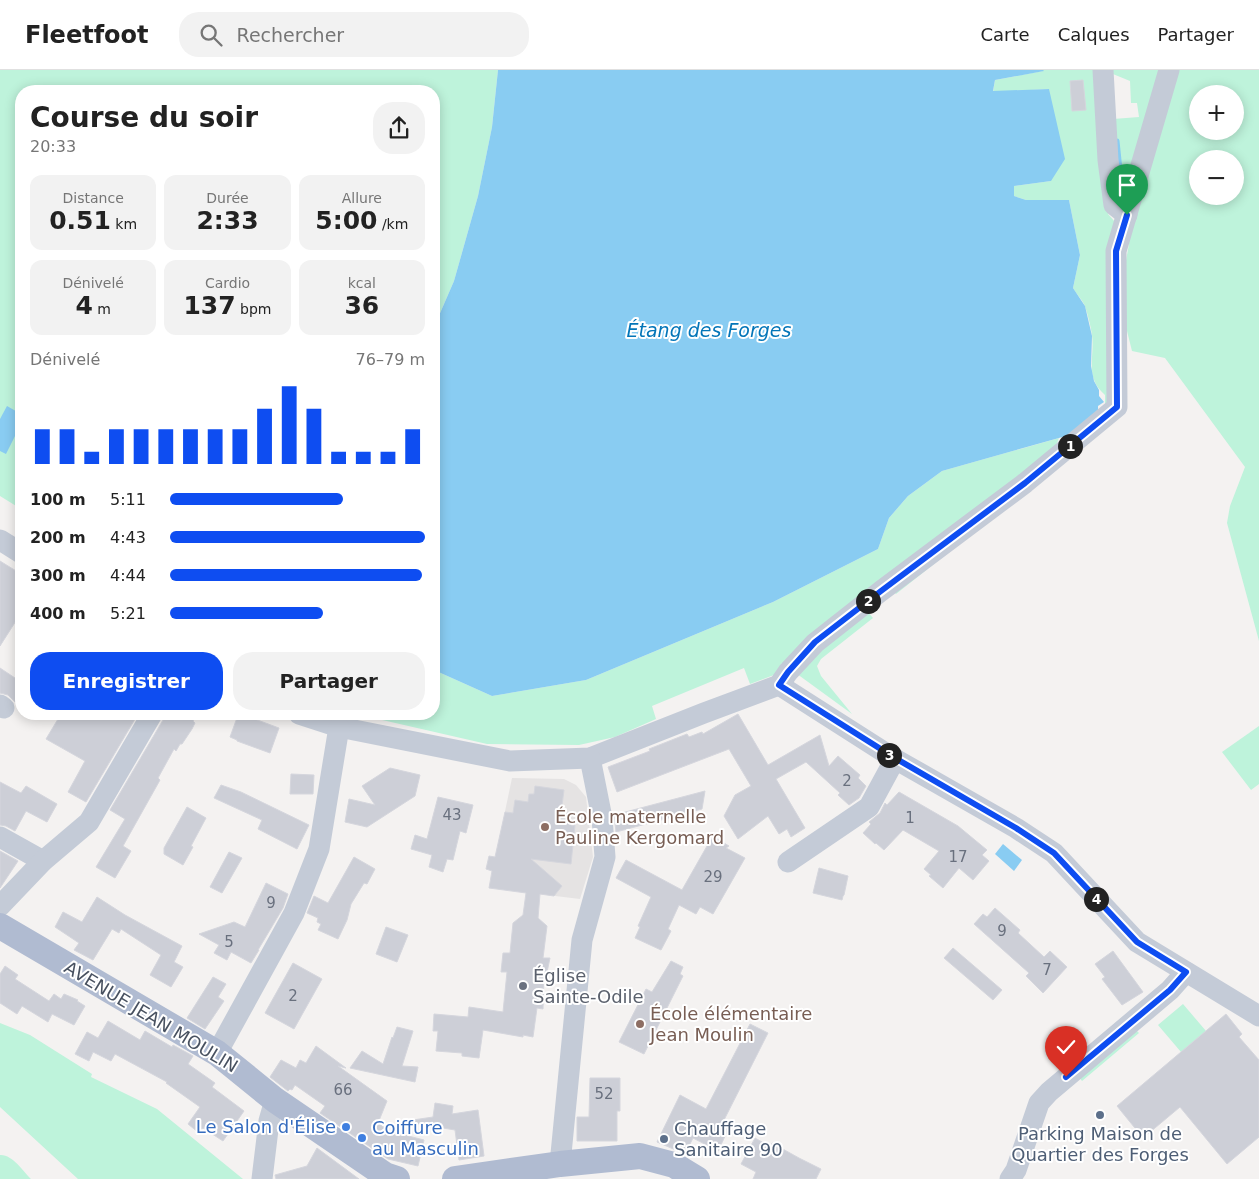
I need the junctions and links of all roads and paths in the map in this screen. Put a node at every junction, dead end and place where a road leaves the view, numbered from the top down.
1 (1103, 70) edge
2 (1169, 70) edge
3 (1127, 215) junction
4 (0, 540) edge
5 (15, 549) edge
6 (779, 685) junction
7 (148, 720) edge
8 (317, 720) edge
9 (339, 727) junction
10 (590, 758) junction
11 (895, 758) junction
12 (0, 837) edge
13 (43, 861) junction
14 (788, 862) dead end
15 (0, 906) edge
16 (0, 926) edge
17 (1186, 972) junction
18 (1259, 1016) edge
19 (217, 1053) junction
20 (274, 1100) junction
21 (560, 1164) junction
22 (262, 1179) edge
23 (397, 1179) edge
24 (454, 1179) edge
25 (697, 1179) edge
26 (1010, 1179) edge

1 - 3 street
2 - 3 street
3 - 6 street
4 - 5 street
6 - 10 street
6 - 11 street
7 - 13 street
8 - 9 street
9 - 10 street
9 - 19 street
10 - 21 street
11 - 14 street
11 - 17 street
12 - 13 street
13 - 15 street
16 - 19 main road, AVENUE JEAN MOULIN
17 - 18 street
17 - 26 street
19 - 20 main road, AVENUE JEAN MOULIN
20 - 22 street
20 - 23 main road, AVENUE JEAN MOULIN
21 - 24 main road
21 - 25 main road

